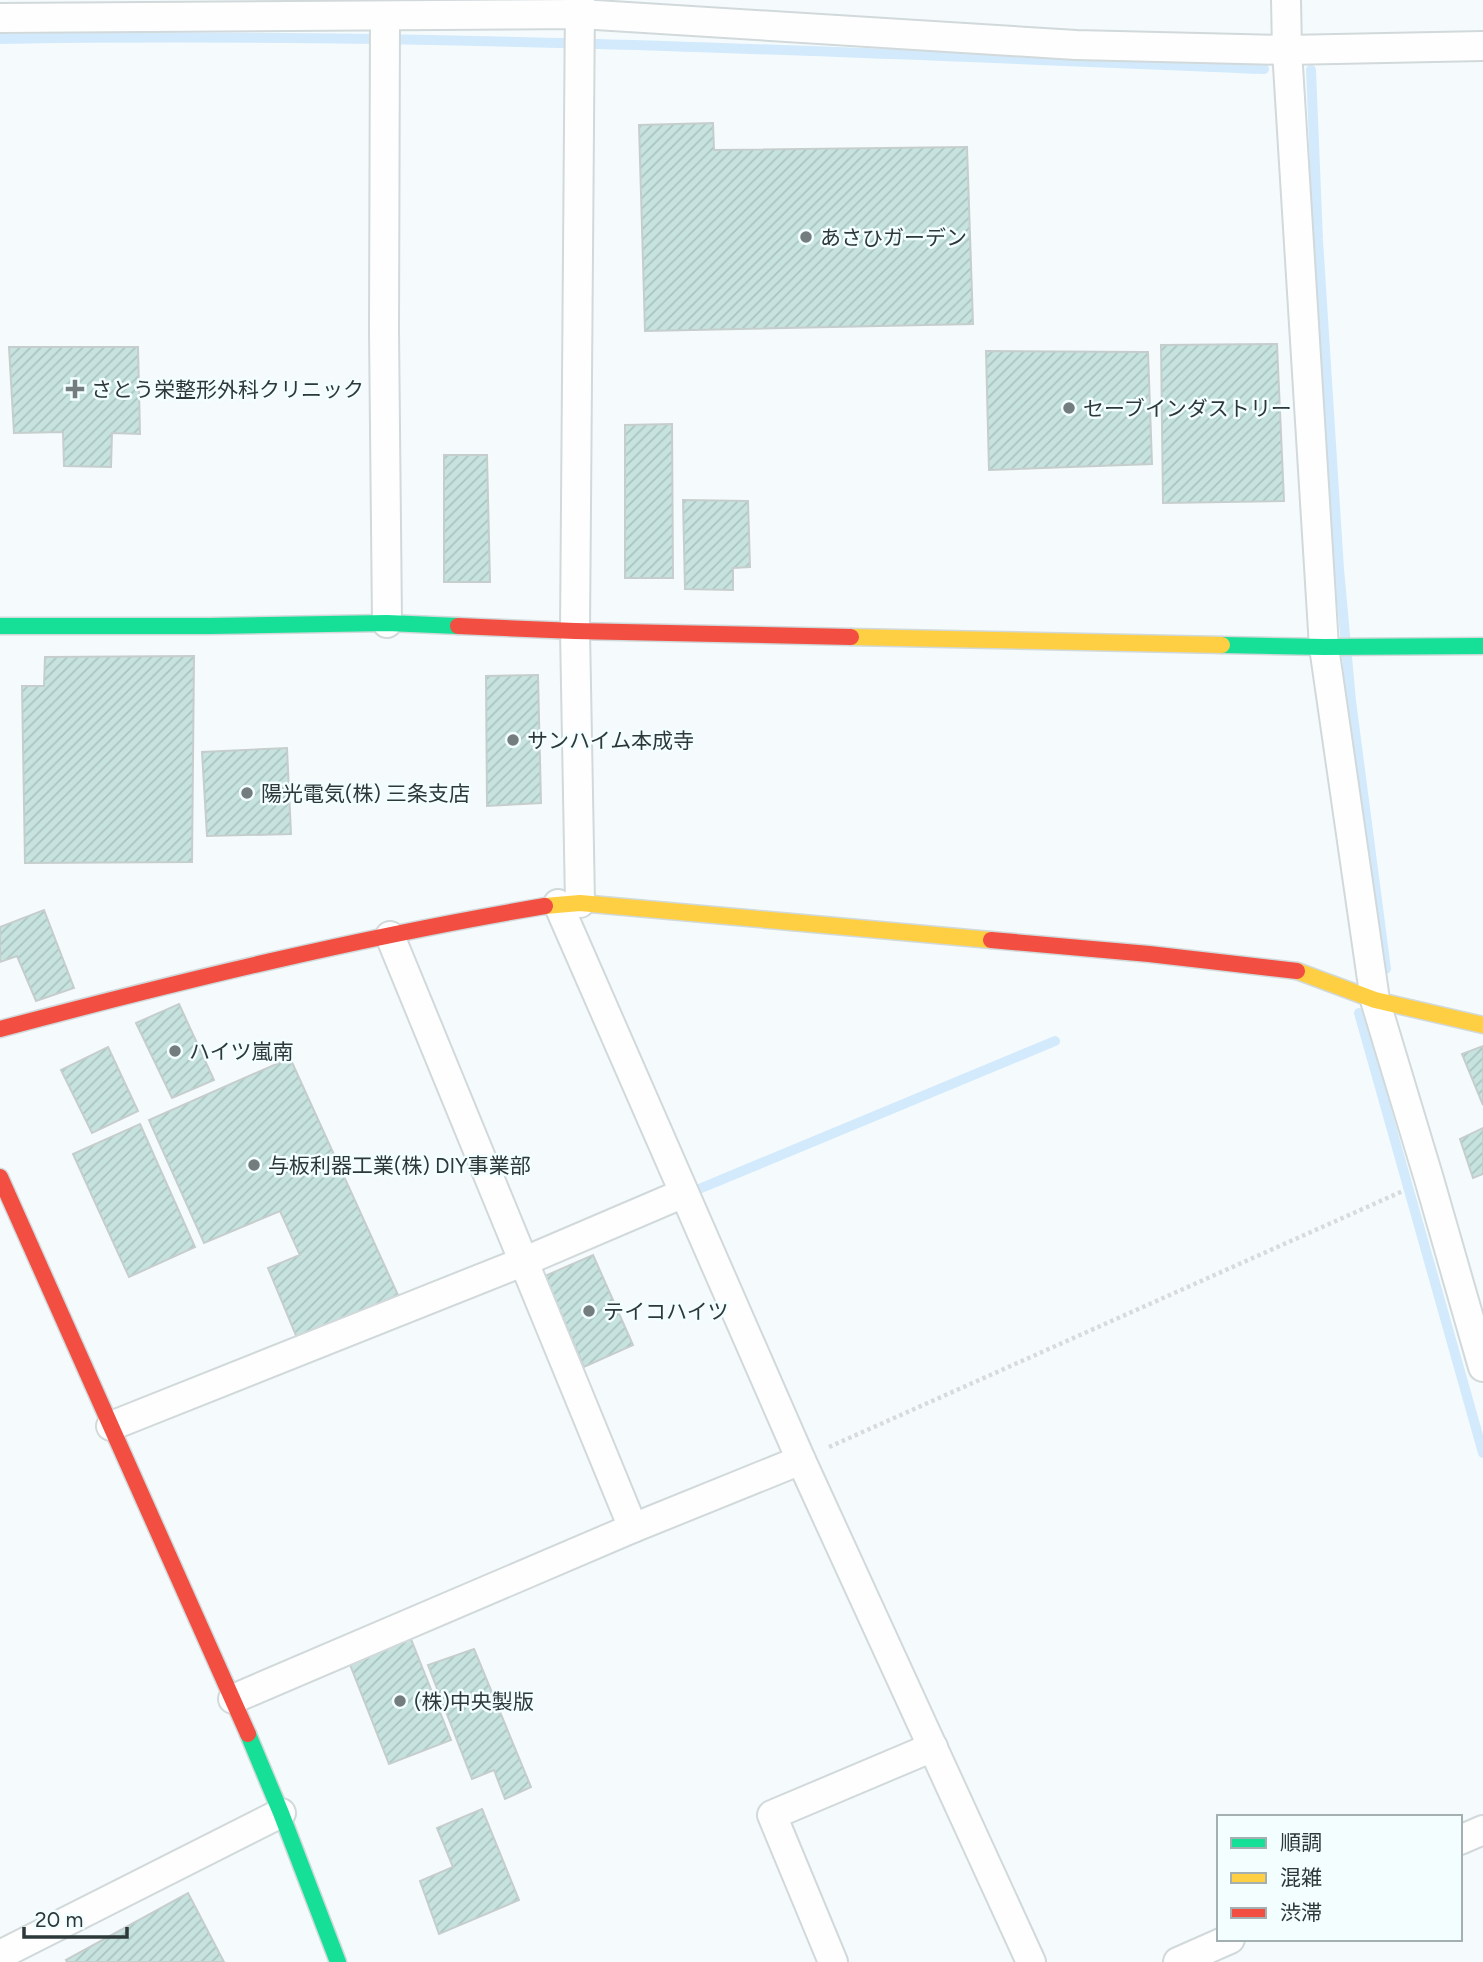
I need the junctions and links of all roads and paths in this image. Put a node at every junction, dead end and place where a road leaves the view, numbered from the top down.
1 (1286, 0) edge
2 (580, 7) edge
3 (385, 16) junction
4 (0, 19) edge
5 (1483, 46) edge
6 (1287, 50) junction
7 (387, 623) junction
8 (0, 626) edge
9 (575, 631) junction
10 (1483, 646) edge
11 (1324, 647) junction
12 (569, 903) junction
13 (390, 936) junction
14 (1375, 1000) junction
15 (1483, 1025) edge
16 (0, 1029) edge
17 (0, 1177) edge
18 (1429, 1180) junction
19 (684, 1193) junction
20 (525, 1261) junction
21 (1483, 1367) edge
22 (111, 1426) junction
23 (801, 1460) junction
24 (633, 1528) junction
25 (233, 1699) junction
26 (933, 1747) junction
27 (281, 1813) junction
28 (1483, 1830) edge
29 (1462, 1839) edge
30 (1225, 1941) edge
31 (0, 1955) edge
32 (338, 1962) edge
33 (833, 1962) edge
34 (1031, 1962) edge
35 (1178, 1962) edge

1 - 6 street
2 - 3 street
2 - 6 street
2 - 9 street
3 - 4 street
3 - 7 street
5 - 6 street
6 - 11 street
7 - 8 street
7 - 9 street
9 - 11 street
9 - 12 street
10 - 11 street
11 - 14 street
12 - 13 street
12 - 14 street
12 - 19 street
13 - 16 street
13 - 20 street
14 - 15 street
14 - 18 street
17 - 22 street
18 - 21 street
18 - 23 path
19 - 20 street
19 - 23 street
20 - 22 street
20 - 24 street
22 - 25 street
23 - 24 street
23 - 26 street
24 - 25 street
25 - 27 street
26 - 33 street
26 - 34 street
27 - 31 street
27 - 32 street
28 - 29 street
30 - 35 street

